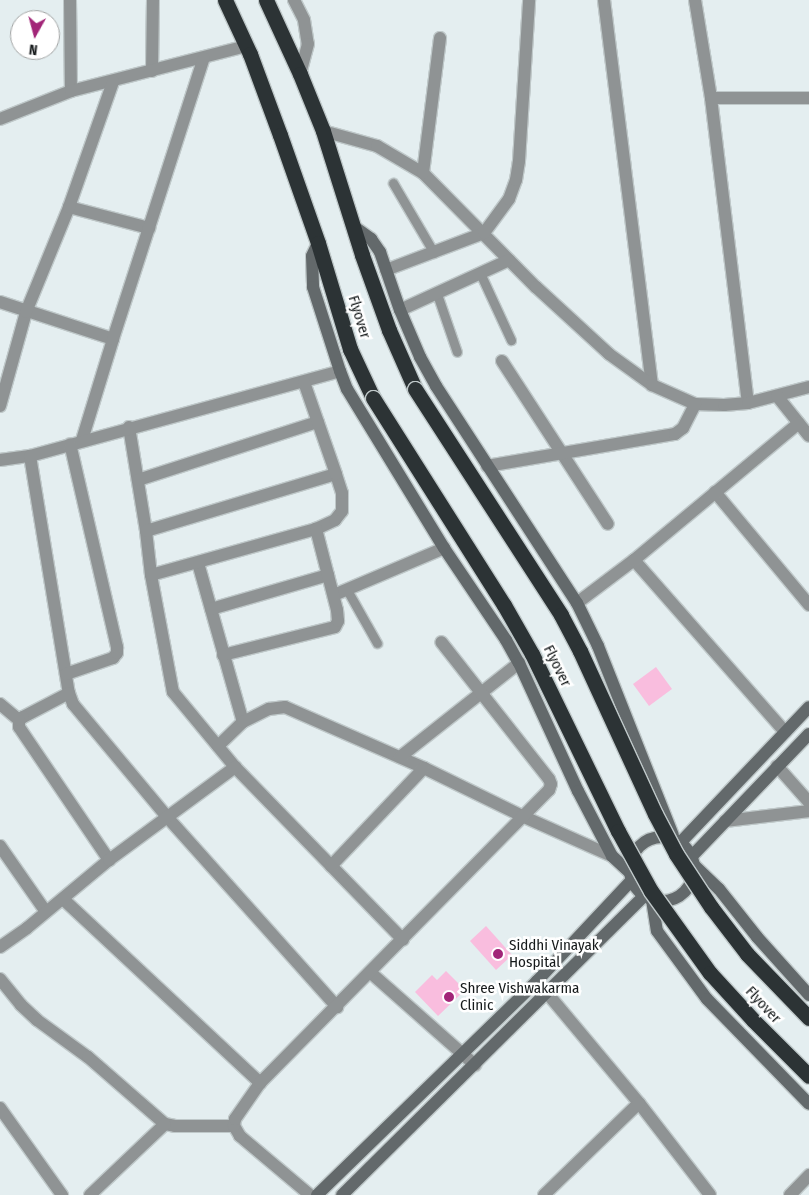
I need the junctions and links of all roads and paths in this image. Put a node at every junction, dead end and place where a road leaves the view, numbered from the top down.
1 (70, 0) edge
2 (152, 0) edge
3 (225, 0) edge
4 (266, 0) edge
5 (294, 0) edge
6 (529, 0) edge
7 (604, 0) edge
8 (695, 0) edge
9 (440, 38) dead end
10 (246, 46) junction
11 (204, 58) junction
12 (152, 71) junction
13 (300, 74) junction
14 (113, 82) junction
15 (71, 91) junction
16 (711, 98) junction
17 (809, 98) edge
18 (0, 119) edge
19 (322, 131) junction
20 (423, 173) junction
21 (394, 183) dead end
22 (68, 207) junction
23 (352, 225) junction
24 (149, 228) junction
25 (484, 233) junction
26 (318, 242) junction
27 (434, 252) junction
28 (510, 260) junction
29 (386, 270) junction
30 (480, 273) junction
31 (437, 294) junction
32 (0, 302) edge
33 (400, 310) junction
34 (26, 312) junction
35 (113, 339) junction
36 (511, 340) dead end
37 (457, 352) dead end
38 (502, 360) dead end
39 (340, 371) junction
40 (304, 382) junction
41 (652, 385) junction
42 (809, 387) edge
43 (777, 396) junction
44 (748, 403) junction
45 (695, 404) junction
46 (0, 406) edge
47 (318, 422) junction
48 (798, 423) junction
49 (128, 427) junction
50 (809, 436) edge
51 (76, 442) junction
52 (562, 454) junction
53 (30, 456) junction
54 (0, 460) edge
55 (487, 466) junction
56 (336, 474) junction
57 (138, 480) junction
58 (715, 492) junction
59 (608, 524) dead end
60 (316, 529) junction
61 (146, 531) junction
62 (444, 548) junction
63 (634, 560) junction
64 (198, 563) junction
65 (151, 575) junction
66 (328, 575) junction
67 (347, 590) junction
68 (334, 595) junction
69 (578, 604) junction
70 (809, 605) edge
71 (211, 609) junction
72 (441, 642) dead end
73 (377, 643) dead end
74 (223, 655) junction
75 (519, 663) junction
76 (66, 674) junction
77 (68, 693) junction
78 (482, 693) junction
79 (0, 704) edge
80 (809, 707) edge
81 (19, 720) junction
82 (243, 722) junction
83 (786, 732) junction
84 (809, 734) edge
85 (218, 746) junction
86 (400, 758) junction
87 (777, 766) junction
88 (235, 767) junction
89 (424, 768) junction
90 (809, 802) edge
91 (809, 812) edge
92 (522, 816) junction
93 (168, 818) junction
94 (725, 821) junction
95 (678, 841) junction
96 (0, 846) edge
97 (612, 856) junction
98 (108, 860) junction
99 (693, 861) junction
100 (331, 866) junction
101 (630, 877) junction
102 (648, 898) junction
103 (63, 899) junction
104 (46, 912) junction
105 (402, 940) junction
106 (0, 947) edge
107 (371, 973) junction
108 (0, 979) edge
109 (537, 981) junction
110 (548, 993) junction
111 (809, 995) edge
112 (337, 1007) junction
113 (809, 1018) edge
114 (464, 1054) junction
115 (476, 1065) junction
116 (809, 1076) edge
117 (260, 1083) junction
118 (639, 1103) junction
119 (809, 1104) edge
120 (0, 1108) edge
121 (165, 1124) junction
122 (234, 1126) junction
123 (809, 1175) edge
124 (62, 1195) edge
125 (90, 1195) edge
126 (310, 1195) edge
127 (317, 1195) edge
128 (342, 1195) edge
129 (544, 1195) edge
130 (710, 1195) edge
131 (790, 1195) edge

1 - 15 street
2 - 12 street
3 - 10 highway, Flyover
4 - 13 highway, Flyover
5 - 13 street
6 - 25 street
7 - 41 street
8 - 16 street
9 - 20 street
10 - 11 street
10 - 26 highway, Flyover
11 - 12 street
11 - 24 street
12 - 14 street
13 - 19 highway, Flyover
14 - 15 street
14 - 22 street
15 - 18 street
16 - 17 street
16 - 44 street
19 - 20 street
19 - 23 highway, Flyover
20 - 25 street
21 - 27 lane
22 - 24 street
22 - 34 street
23 - 29 main road
23 - 113 highway, Flyover, bridge
24 - 35 street
25 - 27 street
25 - 28 street
26 - 39 main road
26 - 116 highway, Flyover, bridge
27 - 29 street
28 - 30 street
28 - 41 street
29 - 33 main road
30 - 31 street
30 - 36 lane
31 - 33 street
31 - 37 lane
32 - 34 street
33 - 55 main road
34 - 35 street
34 - 46 street
35 - 51 street
38 - 52 street
39 - 40 street
39 - 62 main road
40 - 47 street
40 - 49 street
41 - 45 street
42 - 43 street
43 - 44 street
43 - 48 street
44 - 45 street
45 - 52 street
47 - 56 street
47 - 57 street
48 - 50 street
48 - 58 street
49 - 51 street
49 - 57 street
51 - 53 street
51 - 76 street
52 - 55 street
52 - 59 street
53 - 54 street
53 - 76 street
55 - 69 main road
56 - 60 street
56 - 61 street
57 - 61 street
58 - 63 street
58 - 70 street
60 - 64 street
60 - 66 street
61 - 65 street
62 - 67 street
62 - 75 main road
63 - 69 street
63 - 83 street
64 - 65 street
64 - 71 street
65 - 85 street
66 - 68 street
66 - 71 street
67 - 68 street
67 - 73 lane
68 - 74 street
69 - 95 main road
71 - 74 street
72 - 78 street
74 - 82 street
75 - 78 street
75 - 97 main road
76 - 77 street
77 - 81 street
77 - 93 street
78 - 86 street
78 - 92 street
79 - 81 street
80 - 83 main road
81 - 98 street
82 - 85 street
82 - 86 street
83 - 95 main road
84 - 87 main road
85 - 88 street
86 - 89 street
87 - 90 street
87 - 94 main road
88 - 93 street
88 - 100 street
89 - 92 street
89 - 100 street
91 - 94 street
92 - 97 street
92 - 105 street
93 - 98 street
93 - 112 street
94 - 99 main road
95 - 99 main road
95 - 101 main road
96 - 104 street
97 - 101 main road
98 - 103 street
99 - 102 main road
99 - 111 main road
100 - 105 street
101 - 102 main road
101 - 109 main road
102 - 110 main road
102 - 119 main road
103 - 104 street
103 - 117 street
104 - 106 street
105 - 107 street
107 - 112 street
107 - 114 street
108 - 121 street
109 - 110 street
109 - 114 main road
110 - 115 main road
110 - 118 street
112 - 117 street
114 - 115 street
114 - 127 main road
115 - 128 main road
117 - 122 street
118 - 129 street
118 - 130 street
120 - 124 street
121 - 122 street
121 - 125 street
122 - 126 street
123 - 131 street

